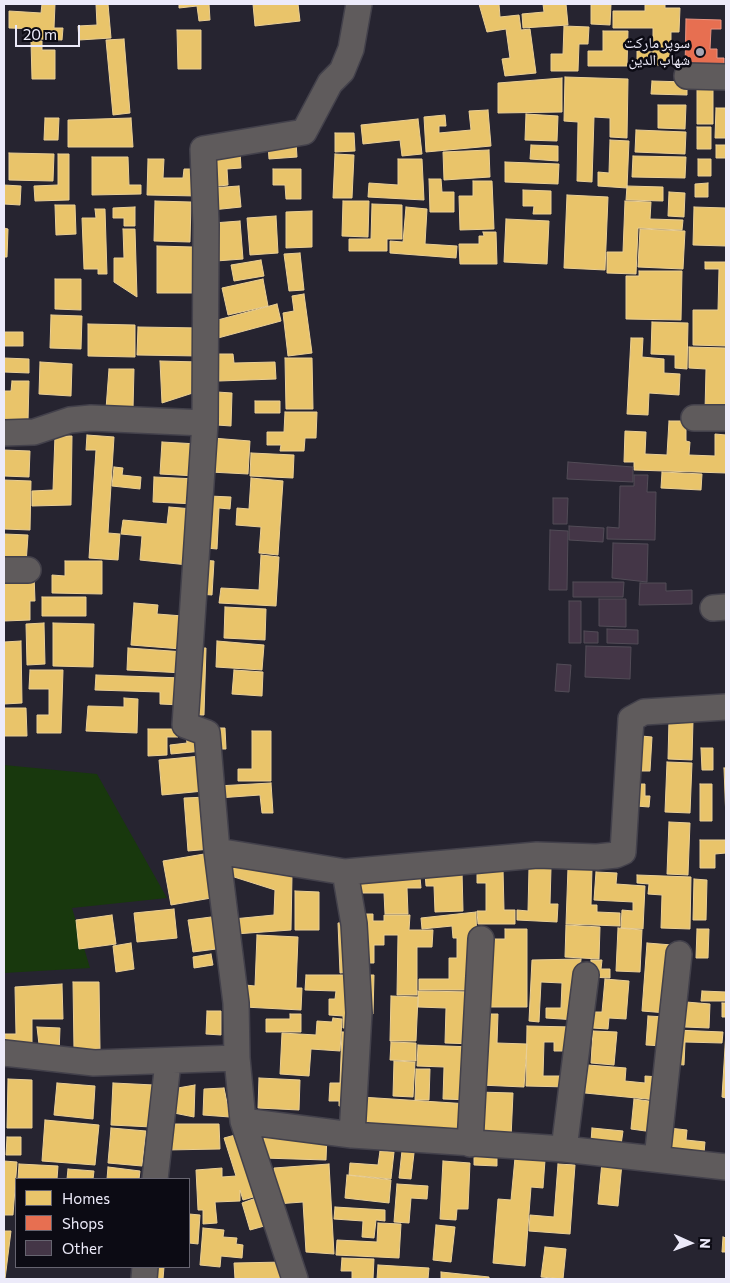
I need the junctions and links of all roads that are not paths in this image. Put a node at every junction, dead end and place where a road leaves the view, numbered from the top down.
1 (360, 4) edge
2 (687, 76) dead end
3 (726, 76) edge
4 (694, 418) dead end
5 (726, 418) edge
6 (205, 423) junction
7 (4, 432) edge
8 (726, 707) edge
9 (217, 851) junction
10 (345, 872) junction
11 (481, 940) dead end
12 (679, 954) dead end
13 (586, 975) dead end
14 (4, 1053) edge
15 (237, 1058) junction
16 (168, 1062) junction
17 (243, 1121) junction
18 (352, 1135) junction
19 (470, 1144) junction
20 (564, 1148) junction
21 (658, 1159) junction
22 (726, 1166) edge
23 (155, 1178) edge
24 (295, 1279) edge

1 - 6 street
2 - 3 street
4 - 5 street
6 - 7 street
6 - 9 street
8 - 10 street
9 - 10 street
9 - 15 street
10 - 18 street
11 - 19 street
12 - 21 street
13 - 20 street
14 - 16 street
15 - 16 street
15 - 17 street
16 - 23 street
17 - 18 street
17 - 24 street
18 - 19 street
19 - 20 street
20 - 21 street
21 - 22 street

